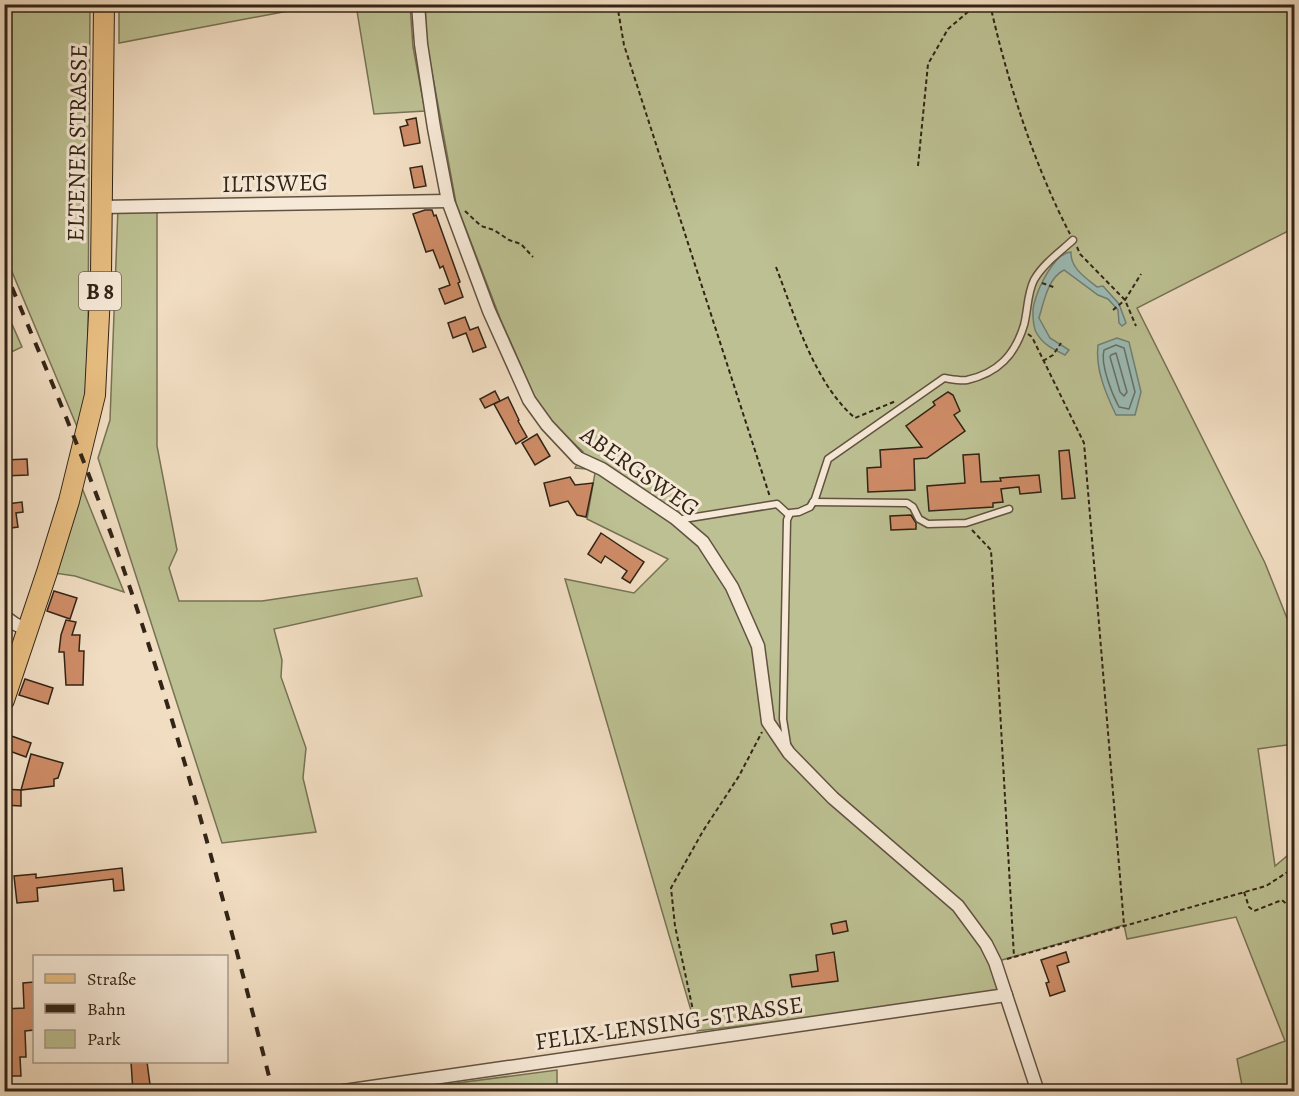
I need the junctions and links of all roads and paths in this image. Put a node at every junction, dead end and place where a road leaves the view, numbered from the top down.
1 (105, 4) edge
2 (418, 4) edge
3 (617, 4) edge
4 (965, 4) edge
5 (996, 4) edge
6 (990, 5) edge
7 (969, 11) junction
8 (918, 166) dead end
9 (449, 204) junction
10 (102, 207) junction
11 (1073, 240) junction
12 (533, 257) dead end
13 (776, 267) dead end
14 (1141, 274) dead end
15 (1042, 283) dead end
16 (1056, 288) dead end
17 (1124, 301) junction
18 (1113, 310) dead end
19 (1136, 326) dead end
20 (1022, 330) junction
21 (1061, 343) dead end
22 (1043, 361) junction
23 (910, 403) junction
24 (813, 502) junction
25 (777, 504) junction
26 (1009, 509) dead end
27 (789, 515) junction
28 (677, 520) junction
29 (966, 523) junction
30 (4, 616) edge
31 (28, 630) junction
32 (4, 700) edge
33 (768, 722) junction
34 (789, 753) junction
35 (1294, 868) edge
36 (1244, 892) junction
37 (1294, 918) edge
38 (1124, 925) junction
39 (1294, 931) edge
40 (1014, 957) junction
41 (995, 962) junction
42 (1294, 963) edge
43 (1006, 995) junction
44 (699, 1041) junction
45 (337, 1092) edge
46 (1038, 1092) edge

1 - 10 main road, ELTENER STRASSE / B 8
2 - 9 street, ABERGSWEG
3 - 25 path
4 - 7 path
5 - 6 path
6 - 7 path
6 - 11 path
7 - 8 path
9 - 10 street, ILTISWEG
9 - 12 path
9 - 28 street, ABERGSWEG
10 - 31 main road, ELTENER STRASSE / B 8
11 - 17 path
11 - 20 lane
13 - 23 path
14 - 17 path
15 - 16 path
17 - 18 path
17 - 19 path
20 - 22 path
20 - 23 lane
21 - 22 path
22 - 38 path
23 - 24 lane
24 - 27 lane
24 - 29 lane
25 - 27 lane
25 - 28 lane
26 - 29 lane
27 - 34 lane
28 - 33 street, ABERGSWEG
29 - 40 path
30 - 31 street
31 - 32 main road, ELTENER STRASSE / B 8
33 - 34 street, ABERGSWEG
33 - 44 path
34 - 41 street, ABERGSWEG
35 - 36 path
36 - 37 path
36 - 38 path
38 - 40 path
39 - 42 path
40 - 41 path
41 - 43 street, ABERGSWEG
43 - 44 street, FELIX-LENSING-STRASSE
43 - 46 street, ABERGSWEG
44 - 45 street, FELIX-LENSING-STRASSE

